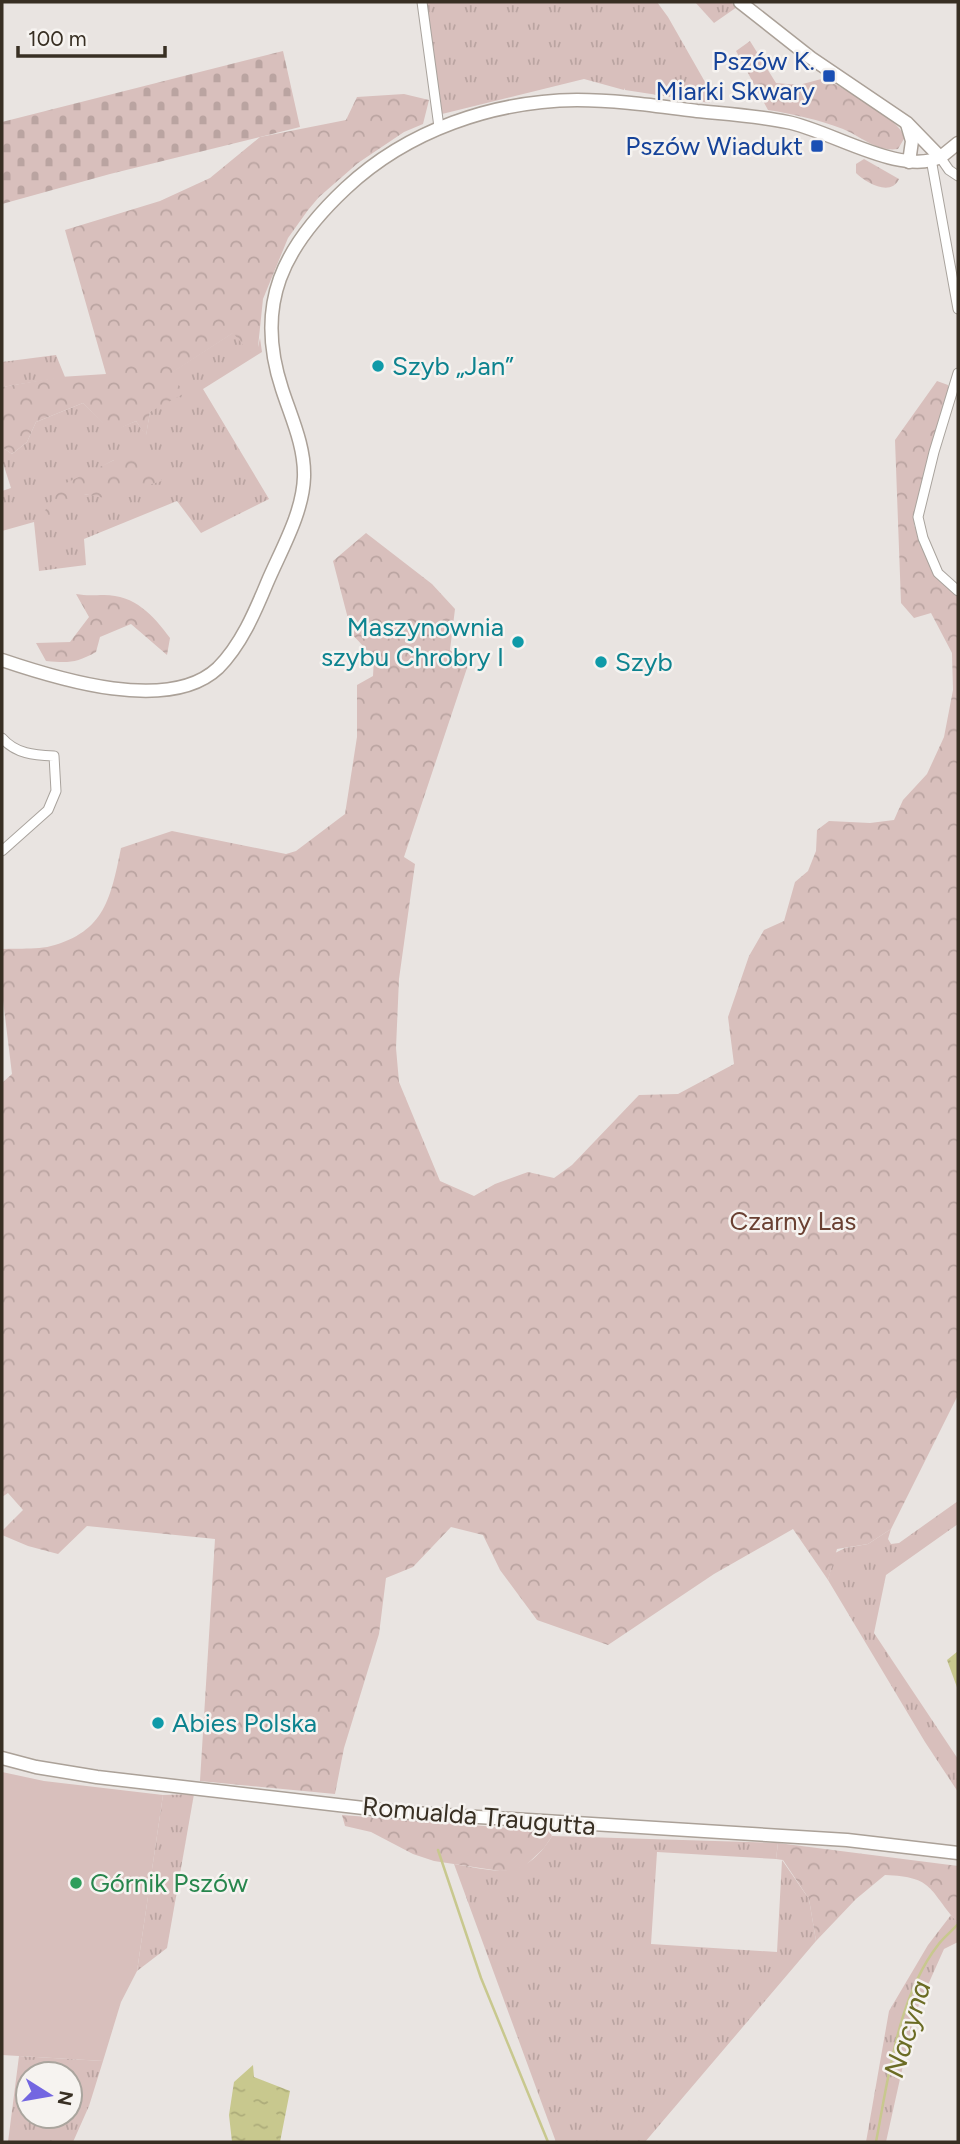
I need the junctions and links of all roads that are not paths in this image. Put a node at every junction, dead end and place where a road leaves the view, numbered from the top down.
1 (422, 2) edge
2 (740, 2) edge
3 (907, 123) junction
4 (439, 127) junction
5 (958, 143) edge
6 (935, 158) junction
7 (909, 162) junction
8 (958, 176) edge
9 (958, 309) edge
10 (958, 373) edge
11 (958, 591) edge
12 (2, 660) edge
13 (2, 738) edge
14 (2, 851) edge
15 (2, 1758) edge
16 (958, 1853) edge

1 - 4 street
2 - 3 main road
3 - 6 main road
3 - 7 main road
4 - 7 main road
4 - 12 main road
5 - 6 main road
6 - 7 main road
6 - 8 street
6 - 9 street
10 - 11 street
13 - 14 street
15 - 16 main road, Romualda Traugutta

